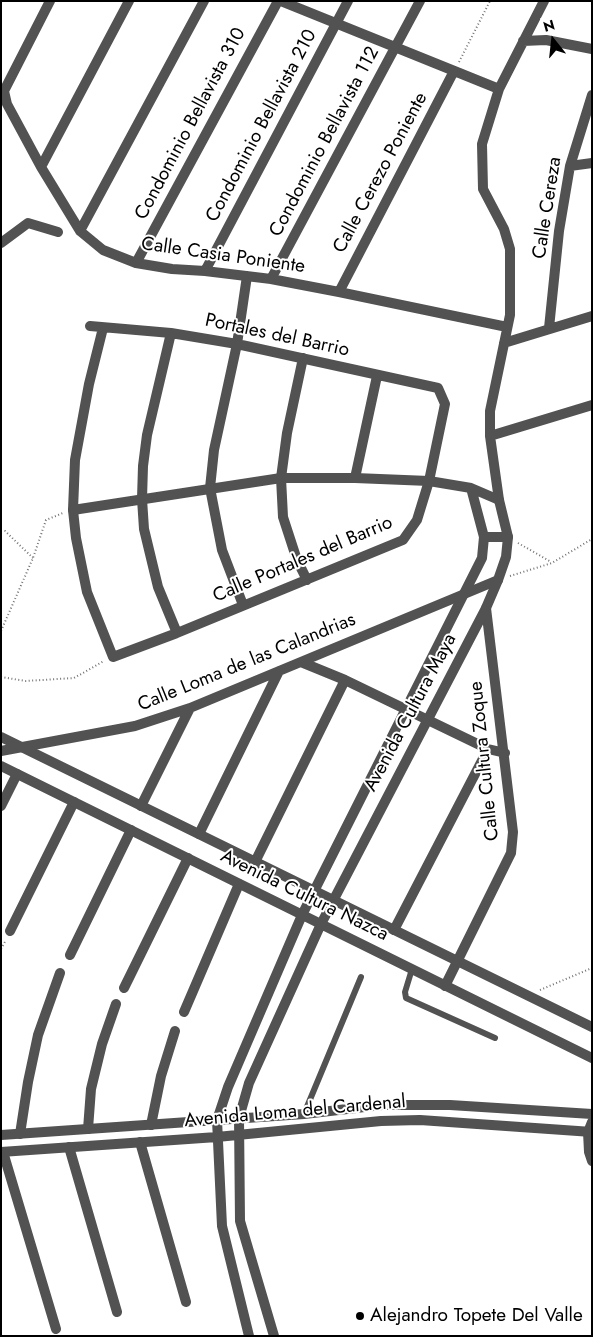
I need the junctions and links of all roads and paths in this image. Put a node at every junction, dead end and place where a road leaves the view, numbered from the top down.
1 (50, 1) edge
2 (128, 1) edge
3 (204, 1) edge
4 (279, 1) edge
5 (348, 1) edge
6 (420, 1) edge
7 (490, 1) edge
8 (544, 1) edge
9 (337, 24) junction
10 (524, 41) junction
11 (396, 47) junction
12 (592, 49) edge
13 (454, 71) junction
14 (499, 89) junction
15 (592, 94) edge
16 (592, 163) edge
17 (570, 166) junction
18 (41, 167) junction
19 (80, 231) junction
20 (58, 232) dead end
21 (1, 243) edge
22 (136, 262) junction
23 (204, 270) junction
24 (247, 276) junction
25 (271, 279) junction
26 (339, 292) junction
27 (592, 316) edge
28 (90, 326) dead end
29 (507, 327) junction
30 (103, 328) junction
31 (549, 328) junction
32 (171, 334) junction
33 (504, 343) junction
34 (237, 344) junction
35 (303, 358) junction
36 (377, 376) junction
37 (445, 404) joint
38 (592, 405) edge
39 (490, 436) junction
40 (281, 478) junction
41 (355, 478) junction
42 (429, 481) junction
43 (210, 488) junction
44 (471, 488) junction
45 (142, 499) junction
46 (499, 500) junction
47 (73, 510) junction
48 (1, 531) edge
49 (484, 537) junction
50 (508, 537) junction
51 (592, 539) edge
52 (33, 558) junction
53 (552, 563) junction
54 (306, 580) junction
55 (498, 580) junction
56 (462, 595) junction
57 (243, 606) junction
58 (486, 608) junction
59 (1, 631) edge
60 (177, 633) junction
61 (113, 657) junction
62 (301, 662) junction
63 (279, 671) junction
64 (1, 677) edge
65 (345, 680) junction
66 (190, 708) junction
67 (405, 709) junction
68 (427, 720) junction
69 (1, 737) edge
70 (23, 748) junction
71 (488, 749) junction
72 (1, 751) edge
73 (504, 753) junction
74 (1, 766) edge
75 (17, 774) junction
76 (74, 802) junction
77 (1, 806) edge
78 (141, 806) junction
79 (131, 830) junction
80 (199, 834) junction
81 (188, 858) junction
82 (256, 862) junction
83 (240, 884) junction
84 (314, 891) junction
85 (333, 900) junction
86 (302, 915) junction
87 (321, 924) junction
88 (394, 930) junction
89 (10, 931) dead end
90 (70, 956) dead end
91 (457, 961) junction
92 (592, 968) edge
93 (412, 969) junction
94 (60, 973) dead end
95 (361, 976) dead end
96 (445, 986) junction
97 (124, 988) dead end
98 (526, 995) junction
99 (116, 1004) dead end
100 (184, 1012) dead end
101 (592, 1027) edge
102 (175, 1031) dead end
103 (495, 1038) dead end
104 (592, 1058) edge
105 (382, 1105) junction
106 (421, 1105) junction
107 (304, 1114) junction
108 (592, 1114) edge
109 (239, 1118) junction
110 (218, 1120) junction
111 (420, 1120) junction
112 (381, 1121) junction
113 (592, 1122) edge
114 (151, 1125) junction
115 (88, 1129) junction
116 (590, 1132) edge
117 (20, 1134) junction
118 (1, 1135) edge
119 (238, 1135) junction
120 (217, 1137) junction
121 (140, 1142) junction
122 (69, 1147) junction
123 (2, 1152) edge
124 (592, 1162) edge
125 (186, 1302) dead end
126 (117, 1312) dead end
127 (56, 1329) dead end
128 (249, 1336) edge
129 (274, 1336) edge

1 - 18 street, Calle Casia Poniente
2 - 18 street
3 - 19 street
4 - 9 street
4 - 22 street, Condominio Bellavista 310
5 - 9 street, Condominio Bellavista 210
6 - 11 street, Condominio Bellavista 112
7 - 13 path
8 - 10 street, Avenida Cultura Maya
9 - 11 street
9 - 23 street, Condominio Bellavista 210
10 - 12 street
10 - 14 street, Avenida Cultura Maya
11 - 13 street
11 - 25 street, Condominio Bellavista 112
13 - 14 street
13 - 26 street, Calle Cerezo Poniente
14 - 29 street, Avenida Cultura Maya
15 - 17 street, Calle Cereza
16 - 17 street
17 - 31 street, Calle Cereza
18 - 19 street, Calle Casia Poniente
19 - 22 street, Calle Casia Poniente
20 - 21 street
22 - 23 street, Calle Casia Poniente
23 - 24 street, Calle Casia Poniente
24 - 25 street, Calle Casia Poniente
24 - 34 street
25 - 26 street, Calle Casia Poniente
26 - 29 street, Calle Casia Poniente
27 - 31 street
28 - 30 street, Portales del Barrio
29 - 33 street, Avenida Cultura Maya
30 - 32 street, Portales del Barrio
30 - 47 street
31 - 33 street
32 - 34 street, Portales del Barrio
32 - 45 street
33 - 39 street, Avenida Cultura Maya
34 - 35 street, Portales del Barrio
34 - 43 street
35 - 36 street, Portales del Barrio
35 - 40 street
36 - 37 street, Portales del Barrio
36 - 41 street
37 - 42 street, Calle Portales del Barrio
38 - 39 street
39 - 46 street, Avenida Cultura Maya
40 - 41 street
40 - 43 street
40 - 54 street
41 - 42 street
42 - 44 street
42 - 54 street, Calle Portales del Barrio
43 - 45 street
43 - 57 street
44 - 46 street
44 - 49 street, Avenida Cultura Maya
45 - 47 street
45 - 60 street
46 - 50 street, Avenida Cultura Maya
47 - 52 path
47 - 61 street
48 - 52 path
49 - 50 street
49 - 56 street, Avenida Cultura Maya
50 - 53 path
50 - 55 street, Avenida Cultura Maya
51 - 53 path
52 - 59 path
53 - 55 path
54 - 57 street, Calle Portales del Barrio
55 - 56 street, Calle Loma de las Calandrias
55 - 58 street, Avenida Cultura Maya
56 - 62 street, Calle Loma de las Calandrias
56 - 67 street, Avenida Cultura Maya
57 - 60 street, Calle Portales del Barrio
58 - 68 street, Avenida Cultura Maya
58 - 73 street, Calle Cultura Zoque
60 - 61 street, Calle Portales del Barrio
61 - 64 path
62 - 63 street, Calle Loma de las Calandrias
62 - 65 street
63 - 66 street, Calle Loma de las Calandrias
63 - 80 street
65 - 67 street
65 - 82 street
66 - 70 street, Calle Loma de las Calandrias
66 - 78 street
67 - 68 street
67 - 84 street, Avenida Cultura Maya
68 - 71 street
68 - 85 street, Avenida Cultura Maya
69 - 70 street, Avenida Cultura Nazca
70 - 72 street, Calle Loma de las Calandrias
70 - 78 street, Avenida Cultura Nazca
71 - 73 street
71 - 88 street
73 - 91 street, Calle Cultura Zoque
74 - 75 street, Avenida Cultura Nazca
75 - 76 street, Avenida Cultura Nazca
75 - 77 street
76 - 79 street, Avenida Cultura Nazca
76 - 89 street
78 - 80 street, Avenida Cultura Nazca
79 - 81 street, Avenida Cultura Nazca
79 - 90 street
80 - 82 street, Avenida Cultura Nazca
81 - 83 street, Avenida Cultura Nazca
81 - 97 street
82 - 84 street, Avenida Cultura Nazca
83 - 86 street, Avenida Cultura Nazca
83 - 100 street
84 - 85 street, Avenida Cultura Nazca
84 - 86 street, Avenida Cultura Maya
85 - 87 street, Avenida Cultura Maya
85 - 88 street, Avenida Cultura Nazca
86 - 87 street, Avenida Cultura Nazca
86 - 110 street, Avenida Cultura Maya
87 - 93 street, Avenida Cultura Nazca
87 - 109 street, Avenida Cultura Maya
88 - 91 street, Avenida Cultura Nazca
91 - 96 street, Calle Cultura Zoque
91 - 98 street, Avenida Cultura Nazca
92 - 98 path
93 - 96 street, Avenida Cultura Nazca
93 - 103 lane
94 - 117 street
95 - 107 lane
96 - 104 street, Avenida Cultura Nazca
98 - 101 street, Avenida Cultura Nazca
99 - 115 street
102 - 114 street
105 - 106 street, Avenida Loma del Cardenal
105 - 107 street, Avenida Loma del Cardenal
105 - 112 street
106 - 108 street, Avenida Loma del Cardenal
106 - 111 street
107 - 109 street, Avenida Loma del Cardenal
109 - 110 street, Avenida Loma del Cardenal
109 - 119 street, Avenida Cultura Maya
110 - 114 street, Avenida Loma del Cardenal
110 - 120 street, Avenida Cultura Maya
111 - 112 street, Avenida Loma del Cardenal
111 - 116 street, Avenida Loma del Cardenal
112 - 119 street, Avenida Loma del Cardenal
113 - 116 street
114 - 115 street, Avenida Loma del Cardenal
115 - 117 street, Avenida Loma del Cardenal
116 - 124 street
117 - 118 street, Avenida Loma del Cardenal
119 - 120 street, Avenida Loma del Cardenal
119 - 129 street, Avenida Cultura Maya
120 - 121 street, Avenida Loma del Cardenal
120 - 128 street, Avenida Cultura Maya
121 - 122 street, Avenida Loma del Cardenal
121 - 125 street
122 - 123 street, Avenida Loma del Cardenal
122 - 126 street
123 - 127 street

